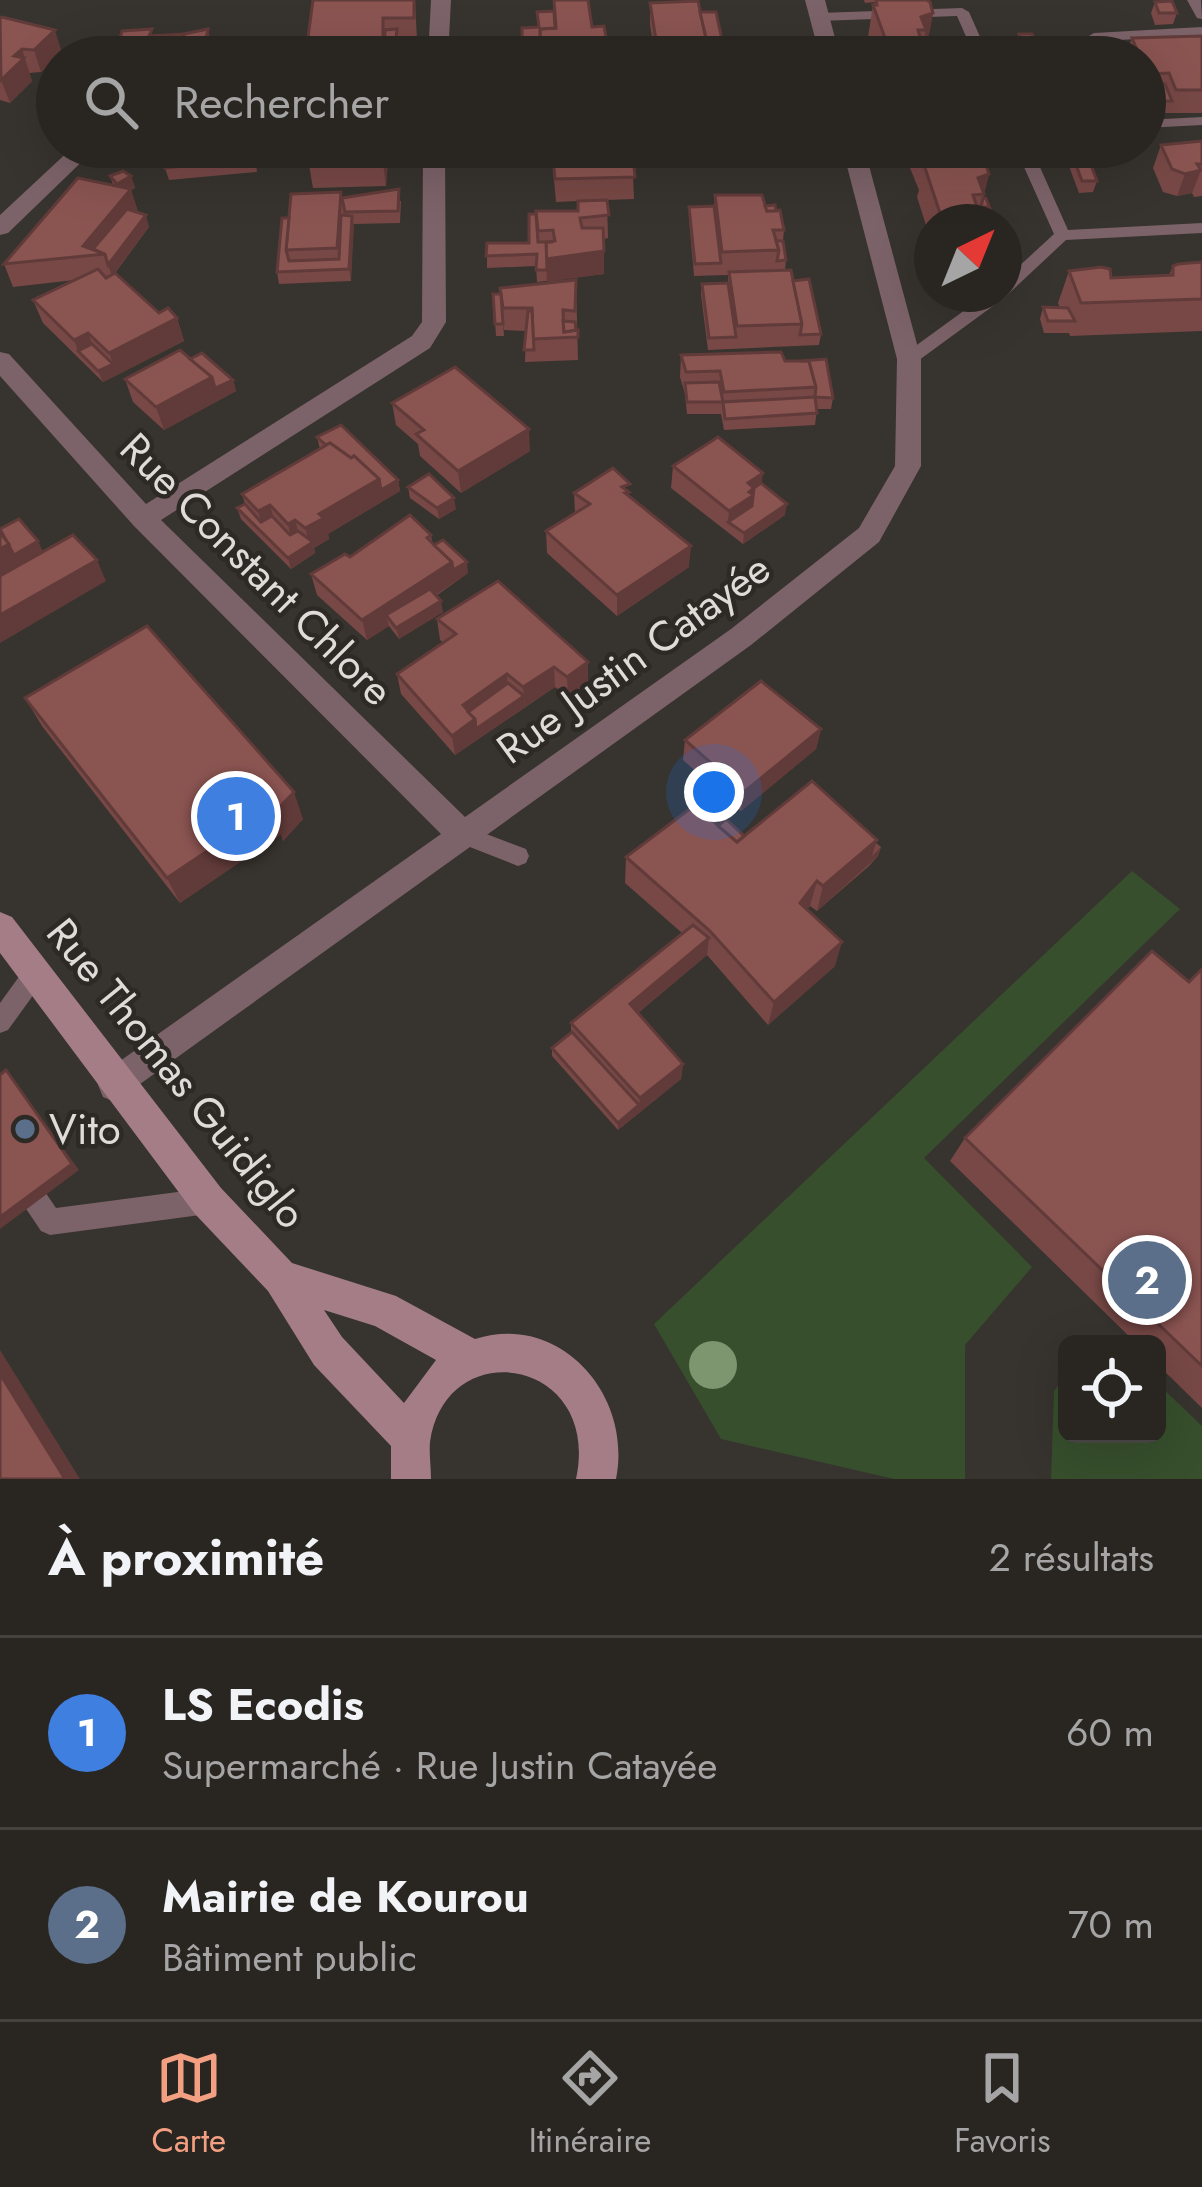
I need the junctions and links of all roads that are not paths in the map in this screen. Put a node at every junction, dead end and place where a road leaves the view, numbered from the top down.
1 (441, 0) edge
2 (1194, 0) edge
3 (817, 8) edge
4 (1202, 15) edge
5 (1202, 31) edge
6 (438, 36) edge
7 (973, 36) edge
8 (1112, 36) edge
9 (1202, 121) edge
10 (1166, 123) edge
11 (64, 168) edge
12 (434, 168) edge
13 (859, 168) edge
14 (1032, 168) edge
15 (0, 228) edge
16 (1202, 228) edge
17 (1062, 235) junction
18 (1022, 272) edge
19 (973, 312) edge
20 (909, 358) junction
21 (0, 360) edge
22 (142, 519) junction
23 (460, 833) junction
24 (518, 856) dead end
25 (0, 927) edge
26 (34, 974) junction
27 (0, 1022) edge
28 (116, 1085) junction
29 (0, 1148) edge
30 (208, 1201) junction
31 (280, 1278) junction
32 (470, 1358) junction
33 (410, 1468) edge
34 (605, 1476) edge

1 - 6 street
2 - 4 lane
3 - 7 lane
5 - 8 lane
9 - 10 lane
11 - 15 street
12 - 22 street
13 - 20 street, Rue Justin Catayée
14 - 17 lane
16 - 17 lane
17 - 18 lane
19 - 20 lane
20 - 23 street, Rue Justin Catayée
21 - 22 street, Rue Constant Chlore
22 - 23 street, Rue Constant Chlore
23 - 24 lane
23 - 28 street, Rue Justin Catayée
25 - 26 main road, Rue Thomas Guidiglo
26 - 27 lane
26 - 28 main road, Rue Thomas Guidiglo
28 - 30 main road, Rue Thomas Guidiglo
29 - 30 lane
30 - 31 main road, Rue Thomas Guidiglo
31 - 32 main road, Rue Thomas Guidiglo
31 - 33 main road, Rue Thomas Guidiglo
32 - 33 main road
32 - 34 main road

